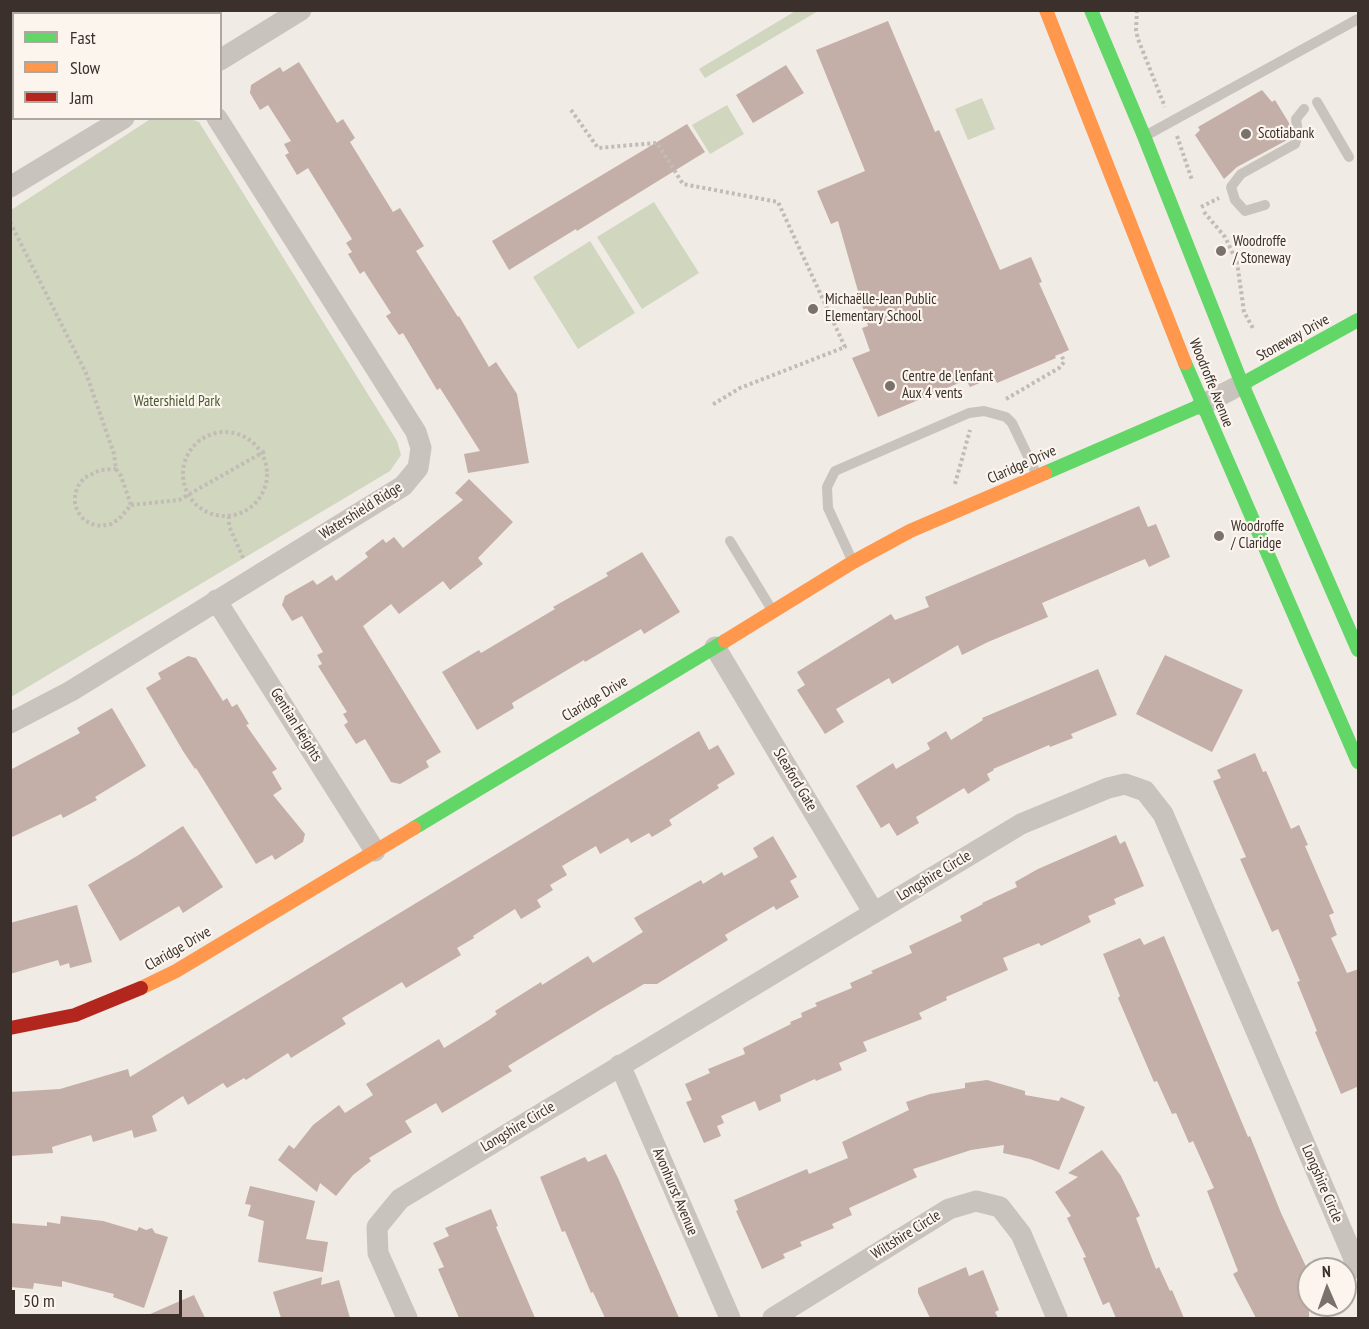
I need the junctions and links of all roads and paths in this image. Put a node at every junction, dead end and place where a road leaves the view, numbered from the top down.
1 (302, 10) edge
2 (1046, 10) edge
3 (1091, 10) edge
4 (1137, 10) edge
5 (1359, 19) edge
6 (222, 59) edge
7 (1317, 102) dead end
8 (1304, 108) dead end
9 (572, 110) dead end
10 (121, 120) edge
11 (218, 120) edge
12 (1172, 121) junction
13 (1144, 136) junction
14 (1348, 157) dead end
15 (1194, 186) dead end
16 (10, 187) edge
17 (1198, 196) dead end
18 (1265, 205) dead end
19 (10, 222) edge
20 (1359, 320) edge
21 (1254, 330) dead end
22 (1061, 353) dead end
23 (1242, 384) junction
24 (1006, 399) dead end
25 (712, 405) dead end
26 (1202, 405) junction
27 (971, 426) dead end
28 (264, 451) junction
29 (116, 469) junction
30 (1037, 476) junction
31 (954, 490) dead end
32 (189, 495) junction
33 (131, 505) junction
34 (229, 516) junction
35 (730, 541) dead end
36 (853, 562) junction
37 (246, 565) dead end
38 (216, 600) junction
39 (772, 611) junction
40 (715, 647) junction
41 (1359, 650) edge
42 (10, 723) edge
43 (1359, 762) edge
44 (375, 851) junction
45 (874, 913) junction
46 (10, 1028) edge
47 (620, 1065) junction
48 (1359, 1268) edge
49 (406, 1318) edge
50 (730, 1318) edge
51 (773, 1318) edge
52 (1057, 1318) edge

1 - 6 street
2 - 26 main road, Woodroffe Avenue
3 - 13 main road, Woodroffe Avenue
4 - 12 path
5 - 12 lane
7 - 14 lane
8 - 18 lane
9 - 25 path
10 - 16 street
11 - 38 street, Watershield Ridge
12 - 13 lane
12 - 15 path
13 - 23 main road, Woodroffe Avenue
17 - 21 path
19 - 29 path
20 - 23 main road, Stoneway Drive
22 - 24 path
23 - 26 street
23 - 41 main road, Woodroffe Avenue
26 - 30 main road, Claridge Drive
26 - 43 main road, Woodroffe Avenue
27 - 31 path
28 - 32 path
28 - 32 path
28 - 34 path
29 - 33 path
29 - 33 path
30 - 36 main road, Claridge Drive
30 - 36 lane
32 - 33 path
32 - 34 path
34 - 37 path
35 - 39 lane
36 - 39 main road, Claridge Drive
38 - 42 street, Watershield Ridge
38 - 44 street, Gentian Heights
39 - 40 main road, Claridge Drive
40 - 44 main road, Claridge Drive
40 - 45 street, Sleaford Gate
44 - 46 main road, Claridge Drive
45 - 47 street, Longshire Circle
45 - 48 street, Longshire Circle
47 - 49 street, Longshire Circle
47 - 50 street, Avonhurst Avenue
51 - 52 street, Wiltshire Circle

